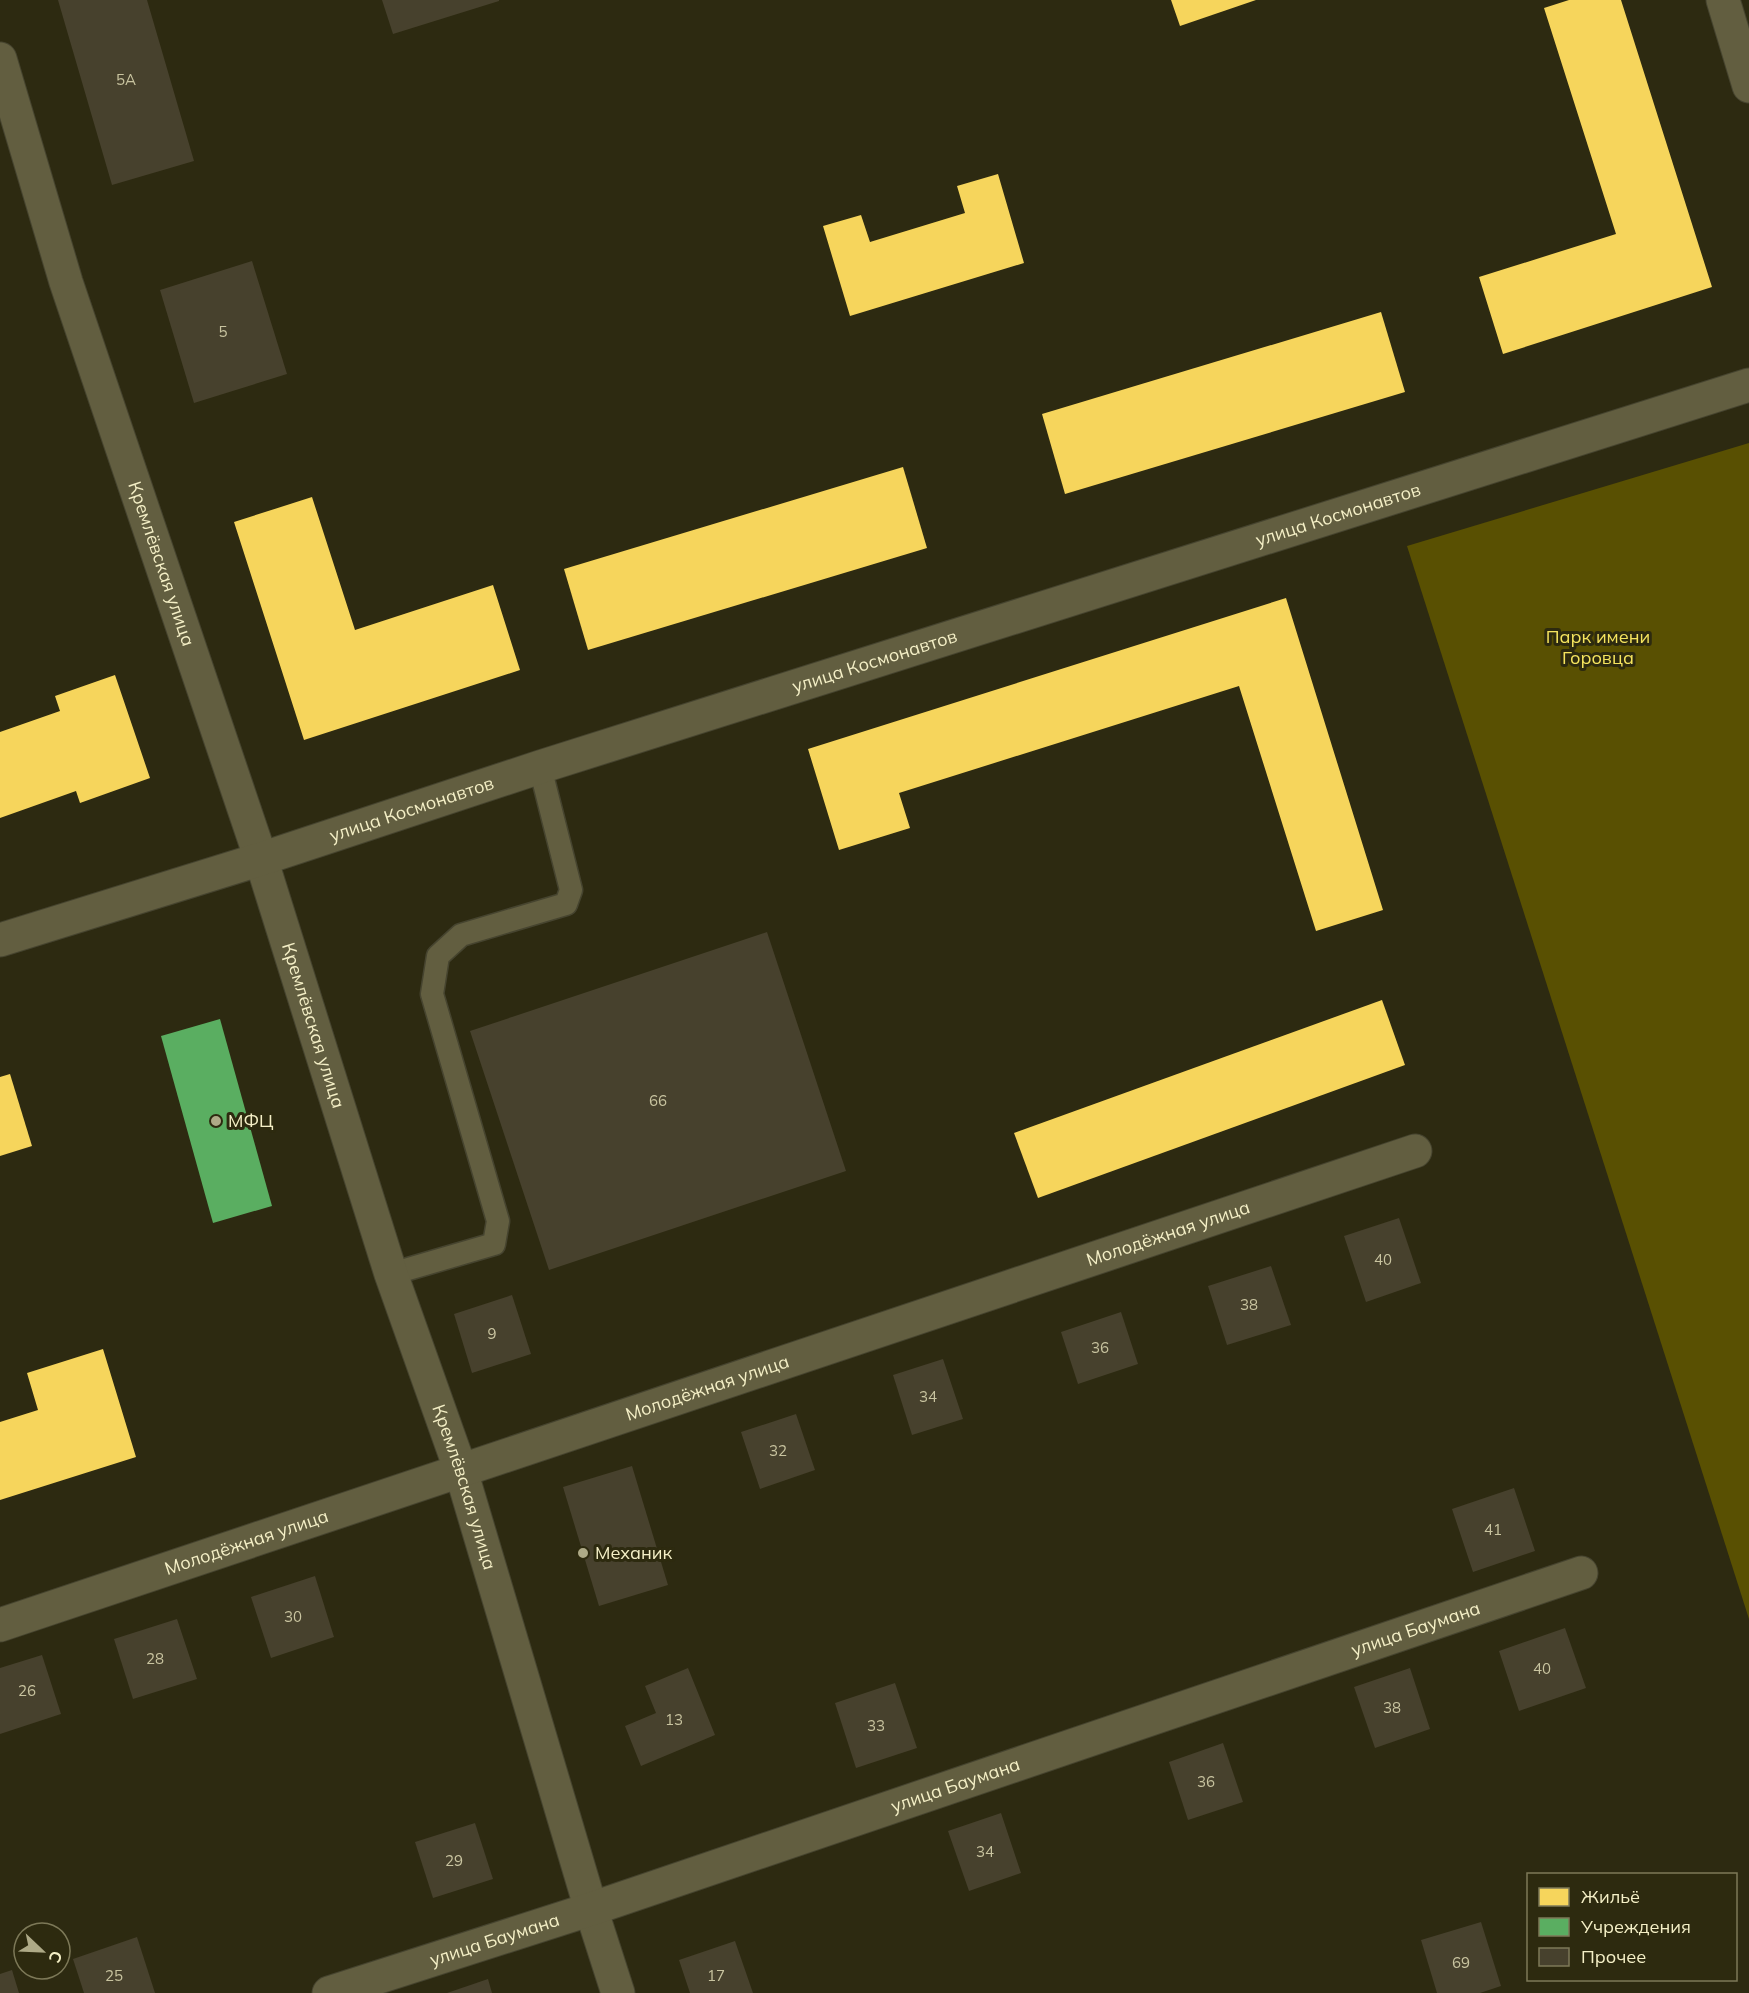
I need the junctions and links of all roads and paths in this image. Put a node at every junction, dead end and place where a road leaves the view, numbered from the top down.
1 (1723, 0) edge
2 (0, 59) edge
3 (1749, 86) edge
4 (1749, 385) edge
5 (540, 767) junction
6 (261, 859) junction
7 (0, 940) edge
8 (1415, 1151) dead end
9 (391, 1274) junction
10 (461, 1471) junction
11 (1581, 1574) dead end
12 (0, 1625) edge
13 (591, 1909) junction
14 (328, 1993) edge
15 (618, 1993) edge

1 - 3 street
2 - 6 street, Кремлёвская улица
4 - 5 street, улица Космонавтов
5 - 6 street, улица Космонавтов
5 - 9 lane
6 - 7 street, улица Космонавтов
6 - 9 street, Кремлёвская улица
8 - 10 street, Молодёжная улица
9 - 10 street, Кремлёвская улица
10 - 12 street, Молодёжная улица
10 - 13 street, Кремлёвская улица
11 - 13 street, улица Баумана
13 - 14 street, улица Баумана
13 - 15 street, Кремлёвская улица

